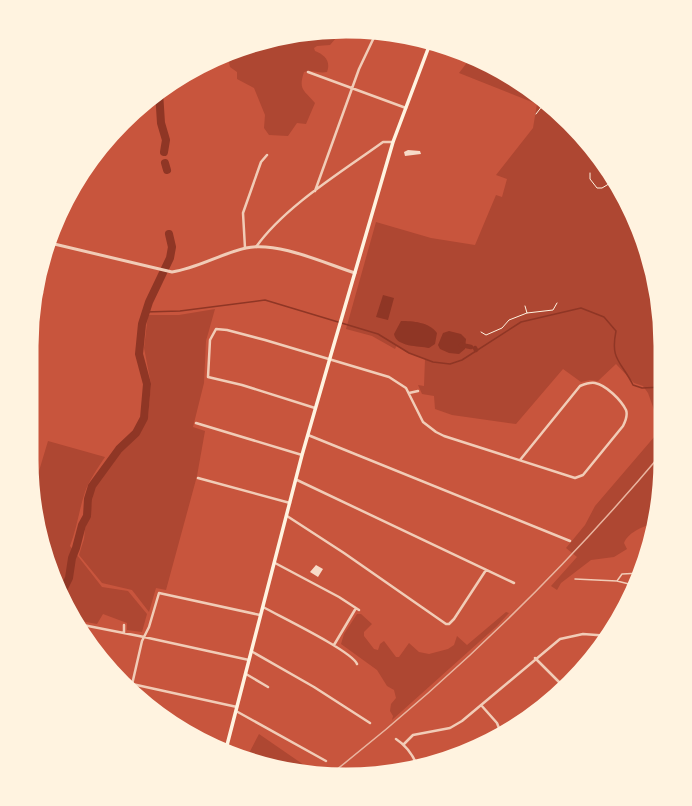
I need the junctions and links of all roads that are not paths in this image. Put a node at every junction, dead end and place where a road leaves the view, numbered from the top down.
1 (374, 38) edge
2 (429, 48) edge
3 (308, 72) dead end
4 (352, 88) junction
5 (406, 108) junction
6 (393, 142) junction
7 (267, 155) dead end
8 (314, 192) junction
9 (53, 244) edge
10 (256, 247) junction
11 (245, 248) junction
12 (355, 273) junction
13 (330, 358) junction
14 (418, 391) dead end
15 (409, 393) junction
16 (316, 408) junction
17 (196, 423) dead end
18 (308, 435) junction
19 (302, 455) junction
20 (520, 460) junction
21 (198, 478) dead end
22 (297, 480) junction
23 (290, 503) junction
24 (287, 516) junction
25 (570, 541) dead end
26 (275, 563) junction
27 (486, 570) junction
28 (634, 573) edge
29 (575, 579) dead end
30 (617, 581) junction
31 (514, 583) dead end
32 (630, 584) edge
33 (263, 607) junction
34 (356, 608) junction
35 (360, 610) dead end
36 (260, 615) junction
37 (84, 625) edge
38 (124, 625) dead end
39 (124, 633) junction
40 (602, 635) edge
41 (144, 637) junction
42 (334, 646) junction
43 (251, 651) junction
44 (535, 658) junction
45 (249, 660) junction
46 (357, 664) dead end
47 (246, 674) junction
48 (560, 683) edge
49 (132, 684) joint
50 (268, 687) dead end
51 (481, 705) junction
52 (237, 709) junction
53 (370, 722) dead end
54 (499, 729) edge
55 (396, 739) dead end
56 (404, 744) junction
57 (228, 746) edge
58 (326, 761) dead end
59 (416, 761) edge

1 - 4 street
2 - 5 main road
3 - 4 street
4 - 5 street
4 - 8 street
5 - 6 main road
6 - 8 street
6 - 12 main road
7 - 11 street
8 - 10 street
9 - 11 street
10 - 11 street
10 - 12 street
12 - 13 main road
13 - 15 street
13 - 16 main road
13 - 16 street
14 - 15 street
15 - 20 street
16 - 18 main road
17 - 19 street
18 - 19 main road
18 - 25 street
19 - 22 main road
20 - 20 street
21 - 23 street
22 - 23 main road
22 - 27 street
23 - 24 main road
24 - 26 main road
24 - 27 street
26 - 33 main road
26 - 34 street
27 - 31 street
28 - 30 lane
29 - 30 lane
30 - 32 lane
33 - 36 main road
33 - 42 street
34 - 35 street
34 - 42 street
36 - 41 street
36 - 43 main road
37 - 39 street
38 - 39 street
39 - 41 street
40 - 44 street
41 - 45 street
41 - 49 street
42 - 46 street
43 - 45 main road
43 - 53 street
44 - 48 street
44 - 51 street
45 - 47 main road
47 - 50 street
47 - 52 main road
49 - 52 street
51 - 54 street
51 - 56 street
52 - 57 main road
52 - 58 street
55 - 56 street
56 - 59 street

